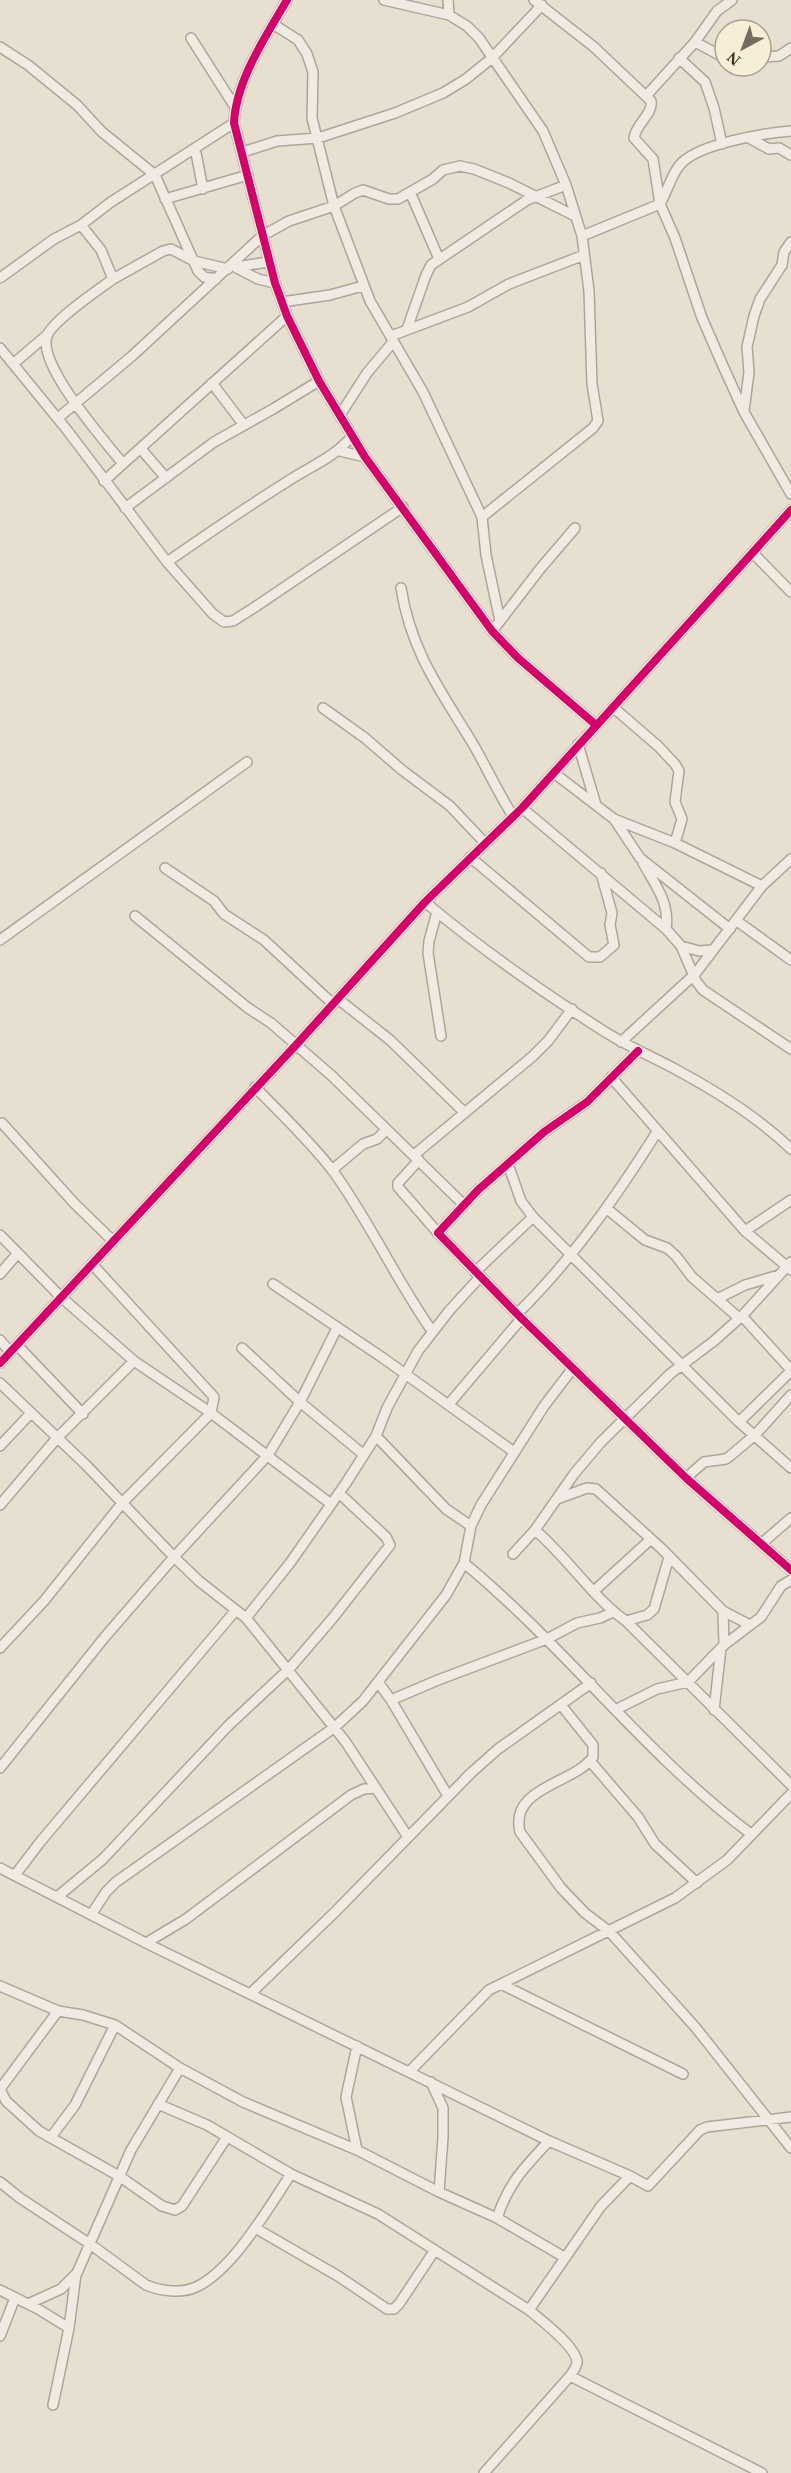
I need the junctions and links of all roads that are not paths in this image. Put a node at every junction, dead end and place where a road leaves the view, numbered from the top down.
1 (287, 0) edge
2 (384, 0) edge
3 (448, 0) edge
4 (732, 0) edge
5 (538, 3) edge
6 (449, 15) junction
7 (273, 24) junction
8 (190, 38) dead end
9 (695, 42) junction
10 (0, 47) edge
11 (791, 48) edge
12 (713, 52) edge
13 (773, 56) edge
14 (492, 58) junction
15 (680, 58) junction
16 (646, 96) junction
17 (235, 107) junction
18 (234, 123) junction
19 (791, 131) edge
20 (318, 138) junction
21 (749, 138) junction
22 (722, 144) junction
23 (195, 148) junction
24 (243, 152) junction
25 (791, 154) edge
26 (155, 175) junction
27 (248, 175) junction
28 (566, 185) junction
29 (203, 189) junction
30 (410, 192) junction
31 (537, 196) junction
32 (165, 199) junction
33 (660, 204) junction
34 (334, 206) junction
35 (575, 216) junction
36 (81, 225) junction
37 (262, 236) junction
38 (582, 236) junction
39 (791, 242) edge
40 (584, 255) junction
41 (439, 259) junction
42 (194, 261) junction
43 (268, 262) junction
44 (231, 268) junction
45 (0, 278) edge
46 (113, 279) junction
47 (216, 279) junction
48 (275, 283) junction
49 (363, 286) junction
50 (282, 302) junction
51 (287, 316) junction
52 (407, 329) junction
53 (47, 335) junction
54 (392, 339) junction
55 (0, 348) edge
56 (399, 351) junction
57 (383, 353) junction
58 (13, 364) junction
59 (319, 381) junction
60 (212, 383) junction
61 (75, 403) junction
62 (744, 412) junction
63 (340, 415) junction
64 (58, 418) junction
65 (243, 424) junction
66 (352, 435) junction
67 (141, 449) junction
68 (340, 451) junction
69 (365, 457) junction
70 (123, 464) junction
71 (166, 478) junction
72 (104, 481) junction
73 (791, 494) edge
74 (403, 507) junction
75 (125, 508) junction
76 (791, 510) edge
77 (482, 517) junction
78 (576, 528) dead end
79 (753, 553) junction
80 (167, 562) junction
81 (401, 588) dead end
82 (791, 592) edge
83 (500, 621) junction
84 (492, 631) junction
85 (323, 708) dead end
86 (614, 708) junction
87 (596, 725) junction
88 (578, 744) junction
89 (247, 762) dead end
90 (554, 773) junction
91 (596, 806) junction
92 (522, 808) junction
93 (513, 816) junction
94 (614, 819) junction
95 (484, 842) junction
96 (675, 843) junction
97 (470, 857) junction
98 (640, 858) junction
99 (791, 859) edge
100 (165, 868) dead end
101 (601, 873) junction
102 (762, 886) junction
103 (425, 902) junction
104 (437, 912) junction
105 (135, 916) dead end
106 (734, 925) junction
107 (666, 929) junction
108 (0, 940) edge
109 (681, 946) junction
110 (712, 950) junction
111 (791, 960) edge
112 (695, 974) junction
113 (335, 1001) junction
114 (572, 1009) junction
115 (441, 1036) dead end
116 (621, 1041) junction
117 (296, 1045) junction
118 (791, 1049) edge
119 (638, 1051) junction
120 (611, 1077) junction
121 (255, 1087) junction
122 (465, 1113) junction
123 (2, 1123) dead end
124 (386, 1130) junction
125 (657, 1132) junction
126 (791, 1149) edge
127 (416, 1158) junction
128 (508, 1164) junction
129 (332, 1170) junction
130 (791, 1200) edge
131 (463, 1204) junction
132 (606, 1208) junction
133 (532, 1217) junction
134 (745, 1231) junction
135 (438, 1233) junction
136 (0, 1235) edge
137 (113, 1241) junction
138 (18, 1253) junction
139 (570, 1256) junction
140 (92, 1264) junction
141 (787, 1268) edge
142 (0, 1274) edge
143 (478, 1274) junction
144 (273, 1284) dead end
145 (61, 1297) junction
146 (717, 1299) junction
147 (519, 1317) junction
148 (740, 1317) junction
149 (337, 1328) junction
150 (432, 1331) junction
151 (0, 1340) edge
152 (13, 1348) junction
153 (242, 1348) dead end
154 (134, 1360) junction
155 (0, 1363) edge
156 (683, 1364) junction
157 (573, 1368) junction
158 (791, 1370) edge
159 (405, 1374) junction
160 (0, 1383) edge
161 (791, 1395) edge
162 (300, 1402) junction
163 (449, 1404) junction
164 (31, 1413) junction
165 (211, 1413) junction
166 (83, 1414) junction
167 (625, 1418) junction
168 (739, 1422) junction
169 (755, 1435) junction
170 (376, 1436) junction
171 (57, 1438) junction
172 (0, 1446) edge
173 (514, 1452) junction
174 (268, 1455) junction
175 (364, 1455) junction
176 (791, 1468) edge
177 (686, 1478) junction
178 (339, 1493) junction
179 (556, 1500) junction
180 (123, 1502) junction
181 (331, 1504) junction
182 (0, 1505) edge
183 (791, 1518) edge
184 (471, 1526) junction
185 (535, 1530) junction
186 (651, 1539) junction
187 (761, 1544) junction
188 (513, 1554) dead end
189 (174, 1557) junction
190 (669, 1557) junction
191 (464, 1563) junction
192 (791, 1570) edge
193 (791, 1580) edge
194 (594, 1591) junction
195 (236, 1610) junction
196 (723, 1611) junction
197 (613, 1612) junction
198 (246, 1618) junction
199 (626, 1621) junction
200 (748, 1624) junction
201 (547, 1639) junction
202 (722, 1646) junction
203 (0, 1648) edge
204 (289, 1670) junction
205 (378, 1682) junction
206 (687, 1682) junction
207 (591, 1683) junction
208 (391, 1700) junction
209 (561, 1705) junction
210 (617, 1709) junction
211 (714, 1710) junction
212 (335, 1727) junction
213 (590, 1761) junction
214 (0, 1768) edge
215 (791, 1785) edge
216 (375, 1788) junction
217 (791, 1794) edge
218 (448, 1796) junction
219 (751, 1834) junction
220 (408, 1837) junction
221 (0, 1868) edge
222 (15, 1875) junction
223 (697, 1883) junction
224 (57, 1897) junction
225 (91, 1915) junction
226 (610, 1932) junction
227 (146, 1943) junction
228 (501, 1984) junction
229 (0, 1986) edge
230 (250, 1994) junction
231 (58, 2011) junction
232 (115, 2025) junction
233 (357, 2046) junction
234 (180, 2068) junction
235 (410, 2071) junction
236 (683, 2074) dead end
237 (431, 2082) junction
238 (0, 2089) edge
239 (3, 2103) edge
240 (158, 2103) junction
241 (791, 2117) edge
242 (770, 2120) junction
243 (51, 2137) junction
244 (227, 2137) junction
245 (549, 2141) junction
246 (791, 2148) edge
247 (357, 2150) junction
248 (291, 2174) junction
249 (119, 2176) junction
250 (630, 2176) junction
251 (1, 2184) edge
252 (439, 2192) junction
253 (497, 2218) junction
254 (255, 2228) junction
255 (90, 2244) junction
256 (435, 2250) junction
257 (564, 2257) junction
258 (76, 2273) junction
259 (0, 2290) edge
260 (15, 2298) junction
261 (28, 2304) junction
262 (529, 2310) junction
263 (69, 2328) junction
264 (0, 2336) edge
265 (570, 2376) junction
266 (53, 2405) dead end
267 (484, 2473) edge
268 (762, 2473) edge

1 - 7 street
2 - 6 street
3 - 6 street
4 - 9 street
5 - 14 street
5 - 16 street
6 - 14 street
7 - 17 street
7 - 20 street
8 - 17 street
9 - 12 street
9 - 15 street
10 - 26 street
11 - 13 street
14 - 20 street
14 - 28 street
15 - 16 street
15 - 22 street
16 - 33 street
17 - 18 street
18 - 23 street
18 - 24 street
19 - 21 street
20 - 24 street
20 - 34 street
21 - 22 street
21 - 25 street
22 - 33 street
23 - 26 street
23 - 29 street
24 - 27 street
26 - 32 street
26 - 36 street
27 - 29 street
27 - 37 street
28 - 31 street
28 - 35 street
29 - 32 street
30 - 31 street
30 - 34 street
30 - 41 street
31 - 35 street
31 - 41 street
32 - 42 street
33 - 38 street
33 - 62 street
34 - 37 street
34 - 49 street
35 - 38 street
36 - 45 street
36 - 46 street
37 - 43 street
37 - 44 street
38 - 40 street
39 - 62 street
40 - 52 street
40 - 77 street
41 - 52 street
42 - 44 street
42 - 46 street
42 - 47 street
43 - 44 street
43 - 48 street
44 - 47 street
44 - 48 street
46 - 53 street
47 - 61 street
48 - 50 street
49 - 50 street
49 - 54 street
50 - 51 street
51 - 59 street
51 - 60 street
52 - 54 street
53 - 58 street
53 - 61 street
54 - 56 street
54 - 57 street
55 - 58 street
56 - 57 street
56 - 77 street
57 - 63 street
58 - 64 street
59 - 63 street
59 - 65 street
60 - 65 street
60 - 67 street
61 - 64 street
61 - 70 street
62 - 73 street
63 - 66 street
64 - 72 street
65 - 71 street
66 - 68 street
66 - 69 street
67 - 70 street
67 - 71 street
68 - 69 street
68 - 80 street
69 - 74 street
70 - 72 street
71 - 75 street
72 - 75 street
74 - 80 street
74 - 84 street
75 - 80 street
76 - 79 street
77 - 83 street
78 - 83 street
79 - 82 street
79 - 86 street
81 - 93 street
83 - 84 street
84 - 87 street
85 - 95 street
86 - 87 street
86 - 96 street
87 - 88 street
88 - 90 street
88 - 91 street
89 - 108 street
90 - 91 street
90 - 92 street
91 - 94 street
92 - 93 street
92 - 101 street
93 - 95 street
94 - 96 street
94 - 98 street
95 - 97 street
96 - 102 street
97 - 101 street
97 - 103 street
98 - 106 street
98 - 107 street
99 - 102 street
100 - 113 street
101 - 107 street
102 - 106 street
103 - 104 street
103 - 113 street
104 - 114 street
104 - 115 street
105 - 117 street
106 - 110 street
106 - 111 street
107 - 109 street
109 - 110 street
109 - 112 street
110 - 112 street
112 - 116 street
112 - 118 street
113 - 117 street
113 - 122 street
114 - 116 street
114 - 122 street
116 - 119 street
117 - 121 street
117 - 124 street
119 - 120 street
119 - 126 street
120 - 125 street
120 - 128 street
121 - 129 street
121 - 137 street
122 - 127 street
123 - 137 street
124 - 127 street
124 - 129 street
125 - 132 street
125 - 134 street
127 - 131 street
127 - 135 street
128 - 131 street
128 - 133 street
129 - 150 street
130 - 134 street
131 - 135 street
132 - 139 street
132 - 146 street
133 - 139 street
133 - 143 street
134 - 141 street
135 - 143 street
136 - 138 street
137 - 140 street
138 - 142 street
138 - 145 street
139 - 147 street
139 - 156 street
140 - 145 street
140 - 165 street
141 - 146 street
141 - 148 street
143 - 147 street
143 - 150 street
144 - 149 street
145 - 152 street
145 - 154 street
146 - 148 street
147 - 157 street
147 - 163 street
148 - 156 street
148 - 158 street
149 - 159 street
149 - 162 street
150 - 159 street
151 - 152 street
152 - 155 street
152 - 166 street
153 - 162 street
154 - 165 street
154 - 166 street
156 - 167 street
156 - 168 street
157 - 167 street
157 - 173 street
158 - 168 street
159 - 163 street
159 - 170 street
160 - 164 street
161 - 169 street
162 - 174 street
162 - 175 street
163 - 173 street
164 - 171 street
164 - 172 street
165 - 174 street
165 - 180 street
166 - 171 street
167 - 177 street
167 - 179 street
168 - 169 street
169 - 176 street
169 - 177 street
170 - 175 street
170 - 184 street
171 - 180 street
171 - 182 street
173 - 184 street
174 - 181 street
174 - 189 street
175 - 178 street
177 - 187 street
178 - 181 street
178 - 204 street
179 - 185 street
179 - 186 street
180 - 189 street
180 - 203 street
181 - 198 street
183 - 187 street
184 - 191 street
185 - 188 street
185 - 194 street
186 - 190 street
186 - 194 street
187 - 192 street
189 - 195 street
189 - 214 street
190 - 196 street
190 - 199 street
191 - 201 street
191 - 205 street
193 - 200 street
194 - 197 street
195 - 198 street
195 - 222 street
196 - 200 street
196 - 202 street
197 - 199 street
197 - 201 street
198 - 204 street
199 - 206 street
200 - 202 street
201 - 207 street
201 - 208 street
202 - 206 street
202 - 211 street
204 - 212 street
204 - 224 street
205 - 208 street
205 - 212 street
206 - 210 street
206 - 211 street
207 - 209 street
207 - 210 street
208 - 218 street
209 - 213 street
209 - 218 street
210 - 219 street
211 - 215 street
212 - 216 street
212 - 225 street
213 - 223 street
213 - 226 street
216 - 220 street
216 - 227 street
217 - 219 street
218 - 220 street
219 - 223 street
220 - 230 street
221 - 222 street
222 - 224 street
223 - 226 street
224 - 225 street
225 - 227 street
226 - 228 street
226 - 242 street
227 - 230 street
228 - 235 street
228 - 236 street
229 - 231 street
230 - 233 street
231 - 232 street
231 - 238 street
232 - 234 street
232 - 243 street
233 - 235 street
233 - 247 street
234 - 240 street
234 - 247 street
235 - 237 street
237 - 245 street
237 - 252 street
238 - 239 street
239 - 243 street
240 - 244 street
240 - 249 street
241 - 242 street
242 - 246 street
242 - 250 street
243 - 249 street
244 - 248 street
244 - 249 street
245 - 250 street
245 - 253 street
247 - 252 street
248 - 254 street
248 - 256 street
249 - 255 street
250 - 257 street
251 - 255 street
252 - 253 street
253 - 257 street
254 - 255 street
254 - 256 street
255 - 258 street
256 - 262 street
257 - 262 street
258 - 261 street
258 - 263 street
259 - 260 street
260 - 261 street
260 - 264 street
261 - 263 street
262 - 265 street
263 - 266 street
265 - 267 street
265 - 268 street

